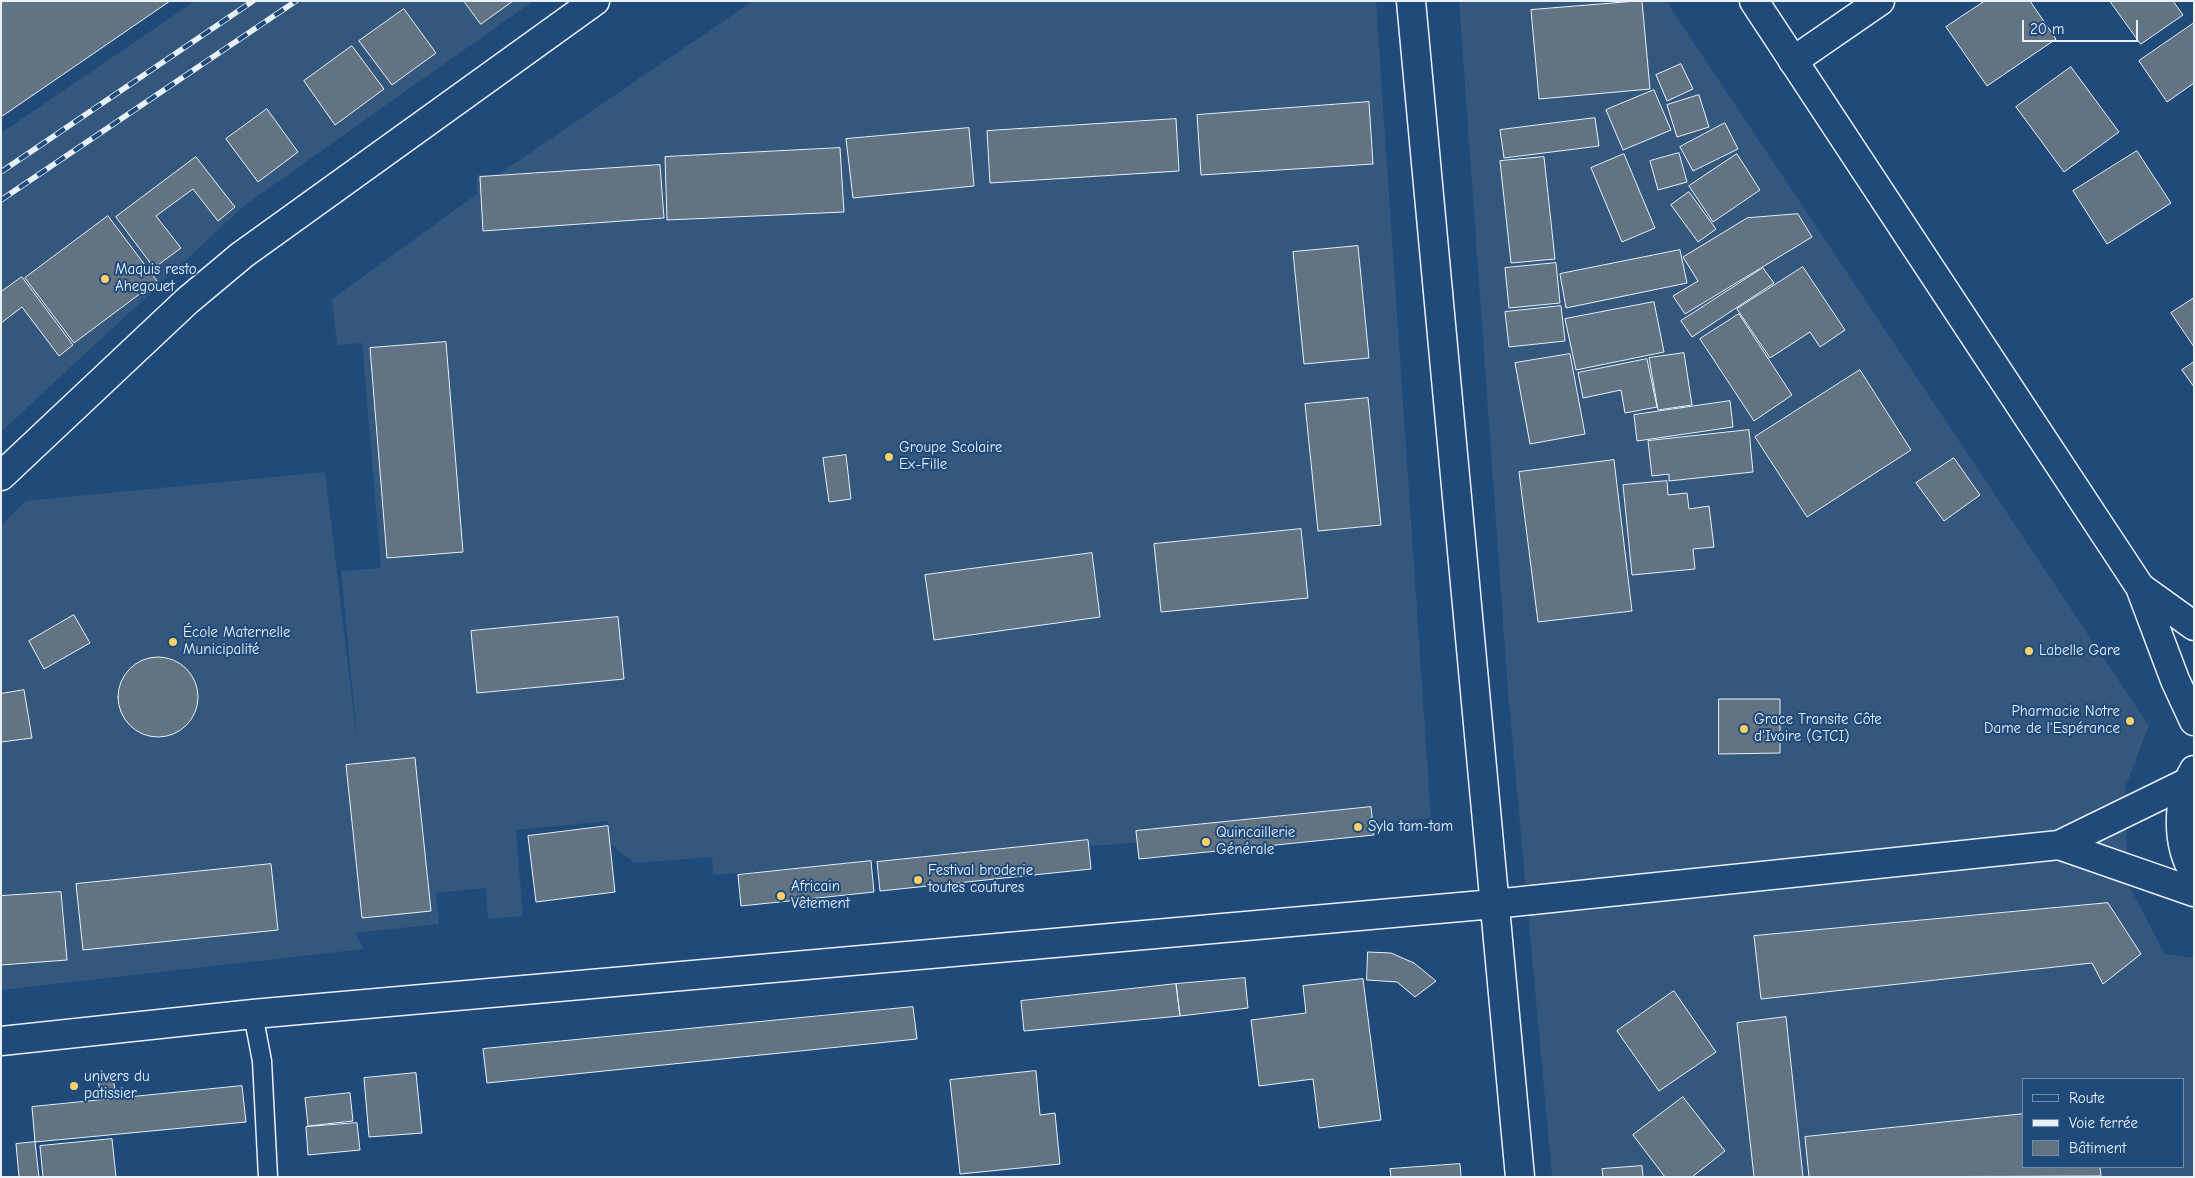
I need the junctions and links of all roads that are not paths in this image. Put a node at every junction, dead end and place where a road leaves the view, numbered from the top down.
1 (595, 1) edge
2 (1411, 1) edge
3 (1754, 1) edge
4 (1880, 1) edge
5 (1793, 61) junction
6 (1, 476) edge
7 (2140, 587) junction
8 (2194, 626) edge
9 (2194, 721) edge
10 (2190, 776) edge
11 (2059, 844) junction
12 (2194, 873) edge
13 (2194, 892) edge
14 (1494, 904) junction
15 (253, 1014) junction
16 (1, 1041) edge
17 (268, 1177) edge
18 (1520, 1177) edge

1 - 6 street
2 - 14 street
3 - 5 street
4 - 5 street
5 - 7 street
7 - 8 street
7 - 9 street
10 - 11 street
10 - 12 street
11 - 13 street
11 - 14 street
14 - 15 street
14 - 18 street
15 - 16 street
15 - 17 lane

